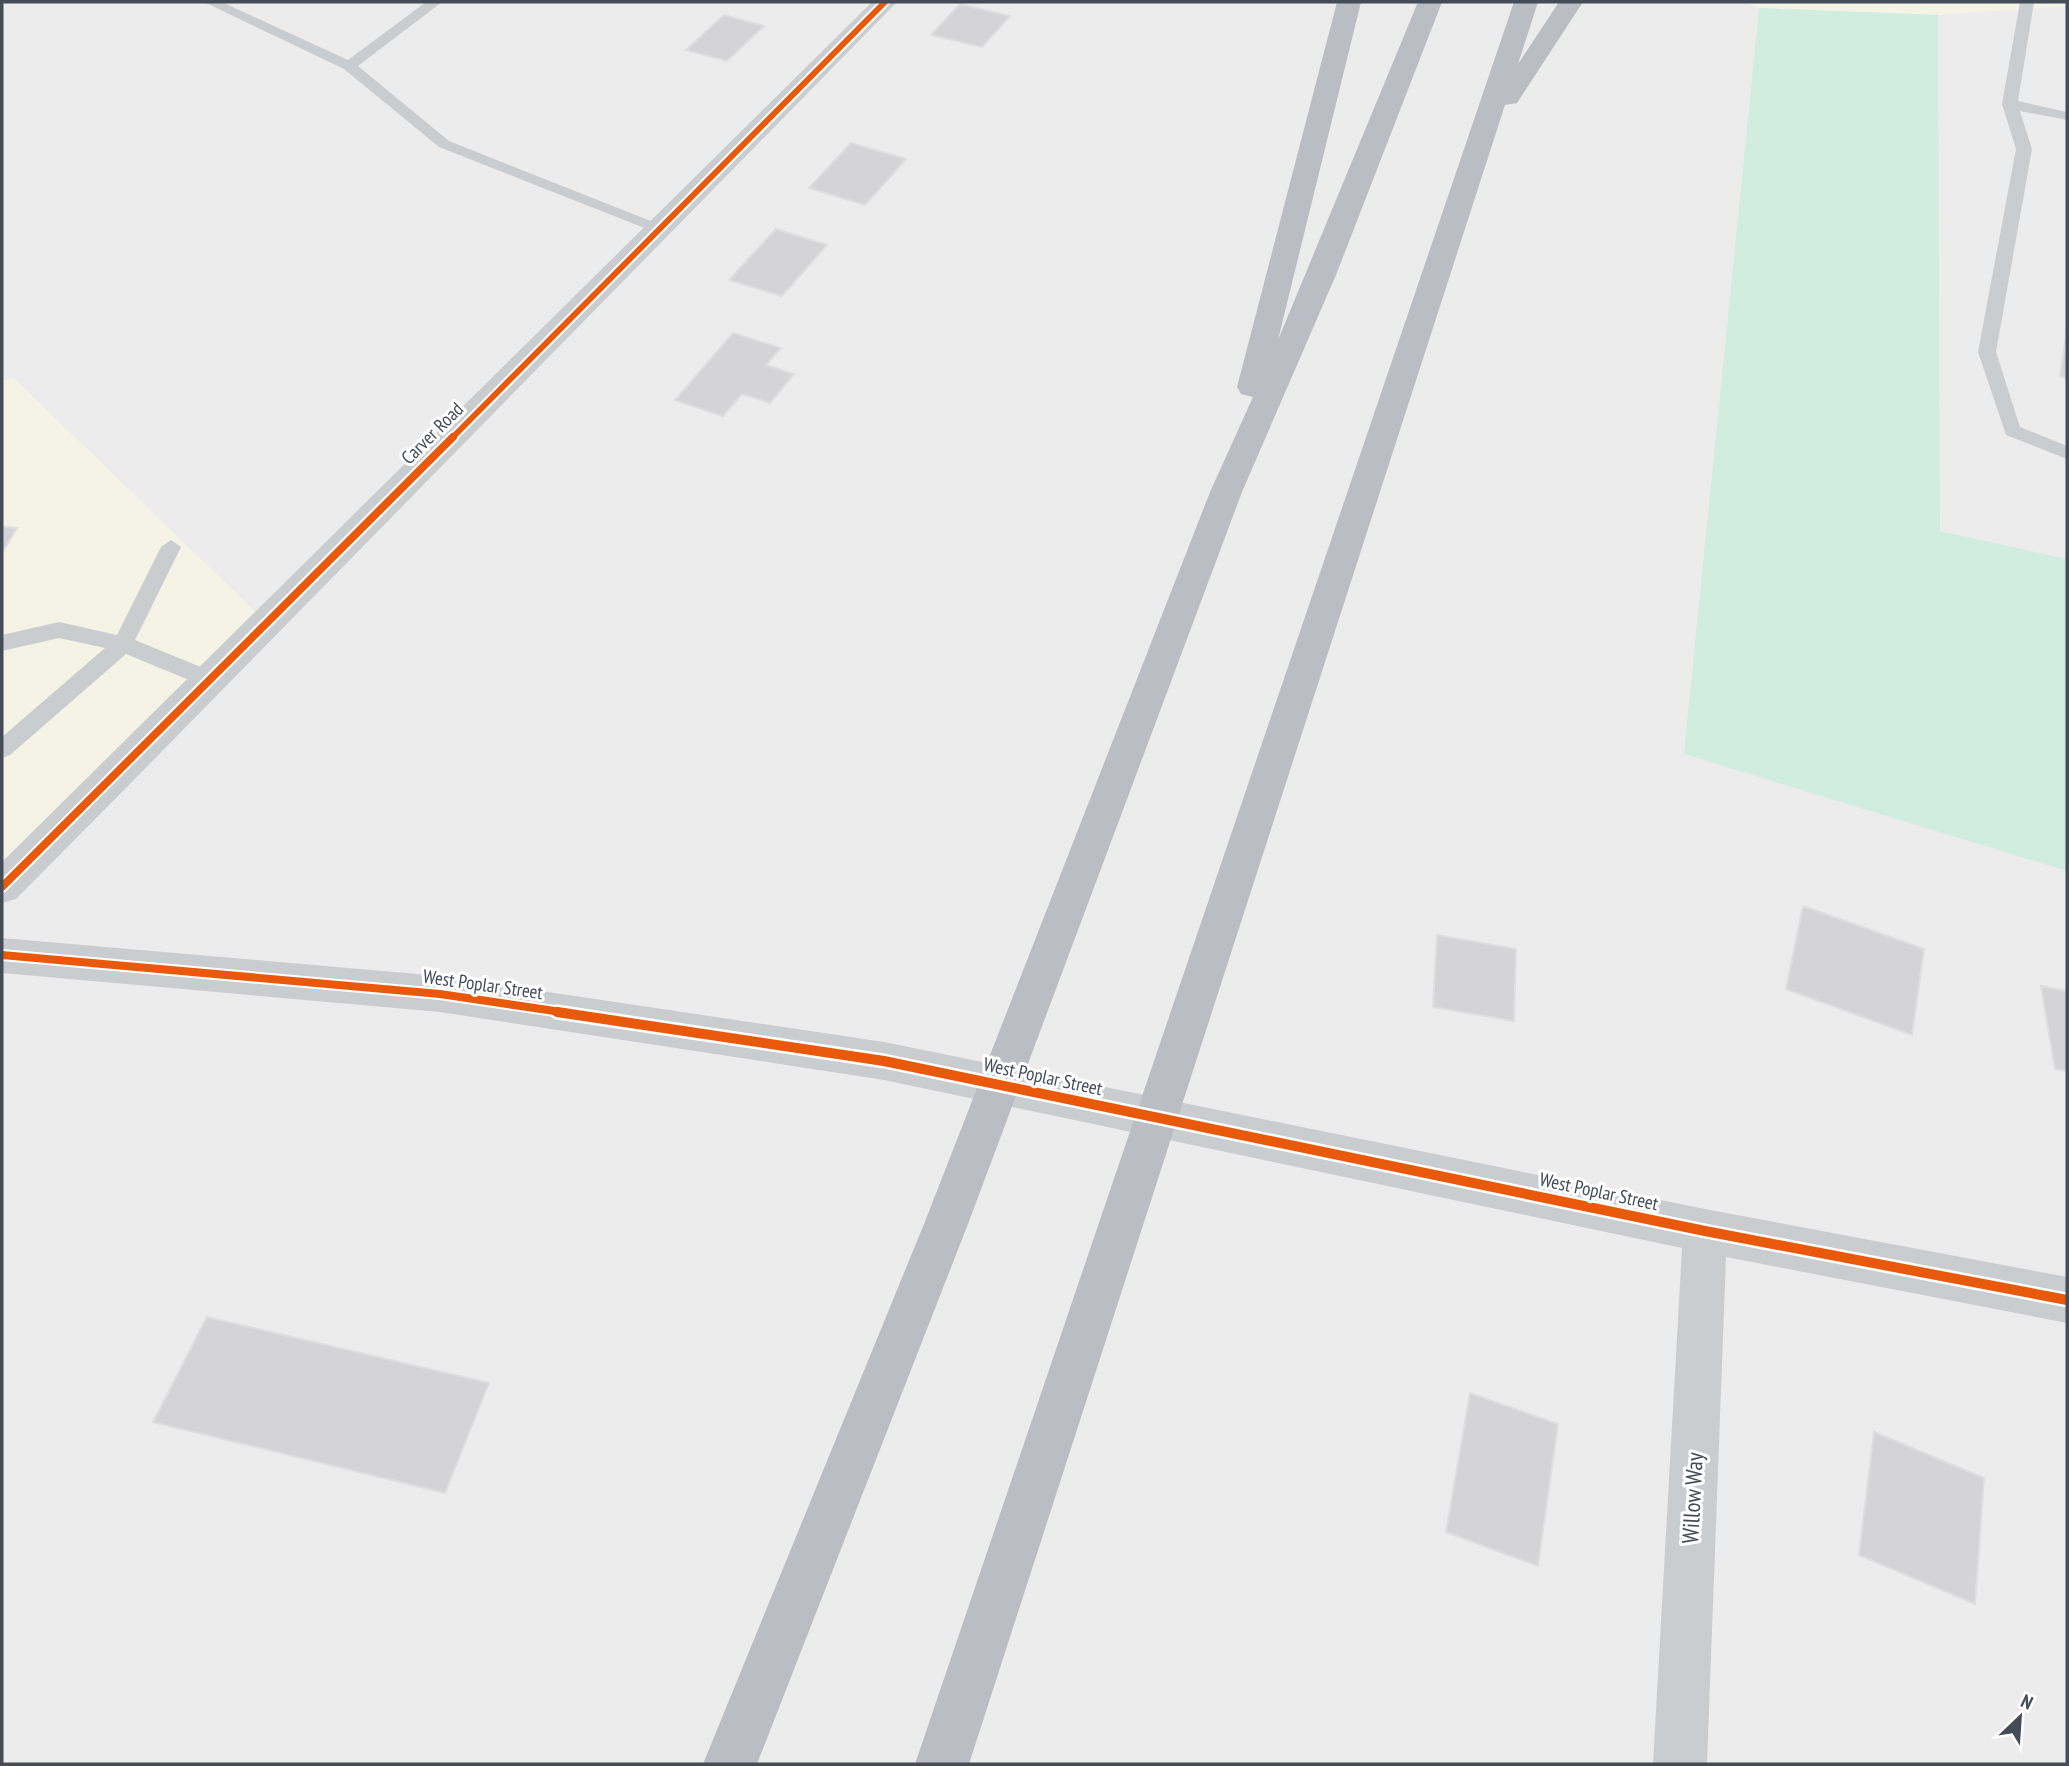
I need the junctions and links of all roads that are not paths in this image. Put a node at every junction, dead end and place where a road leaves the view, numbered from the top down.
1 (435, 2) edge
2 (885, 2) edge
3 (1349, 2) edge
4 (1430, 2) edge
5 (1526, 2) edge
6 (1571, 2) edge
7 (2026, 2) edge
8 (221, 4) edge
9 (349, 66) junction
10 (2010, 104) junction
11 (2067, 116) edge
12 (1482, 134) junction
13 (658, 228) junction
14 (2067, 453) edge
15 (1226, 492) junction
16 (171, 547) dead end
17 (2, 643) edge
18 (123, 643) junction
19 (213, 681) junction
20 (6, 739) edge
21 (2, 887) edge
22 (2, 955) edge
23 (1705, 1231) junction
24 (2067, 1300) edge
25 (730, 1764) edge
26 (942, 1764) edge
27 (1680, 1764) edge

1 - 9 lane
2 - 13 street, Carver Road
3 - 15 highway
4 - 15 highway
5 - 12 highway
6 - 12 highway
7 - 10 lane
8 - 9 lane
9 - 13 lane
10 - 11 lane
10 - 14 lane
12 - 26 highway
13 - 19 street, Carver Road
15 - 25 highway
16 - 18 lane
17 - 18 lane
18 - 19 lane
18 - 20 lane
19 - 21 street, Carver Road
22 - 23 street, West Poplar Street
23 - 24 street, West Poplar Street
23 - 27 street, Willow Way

